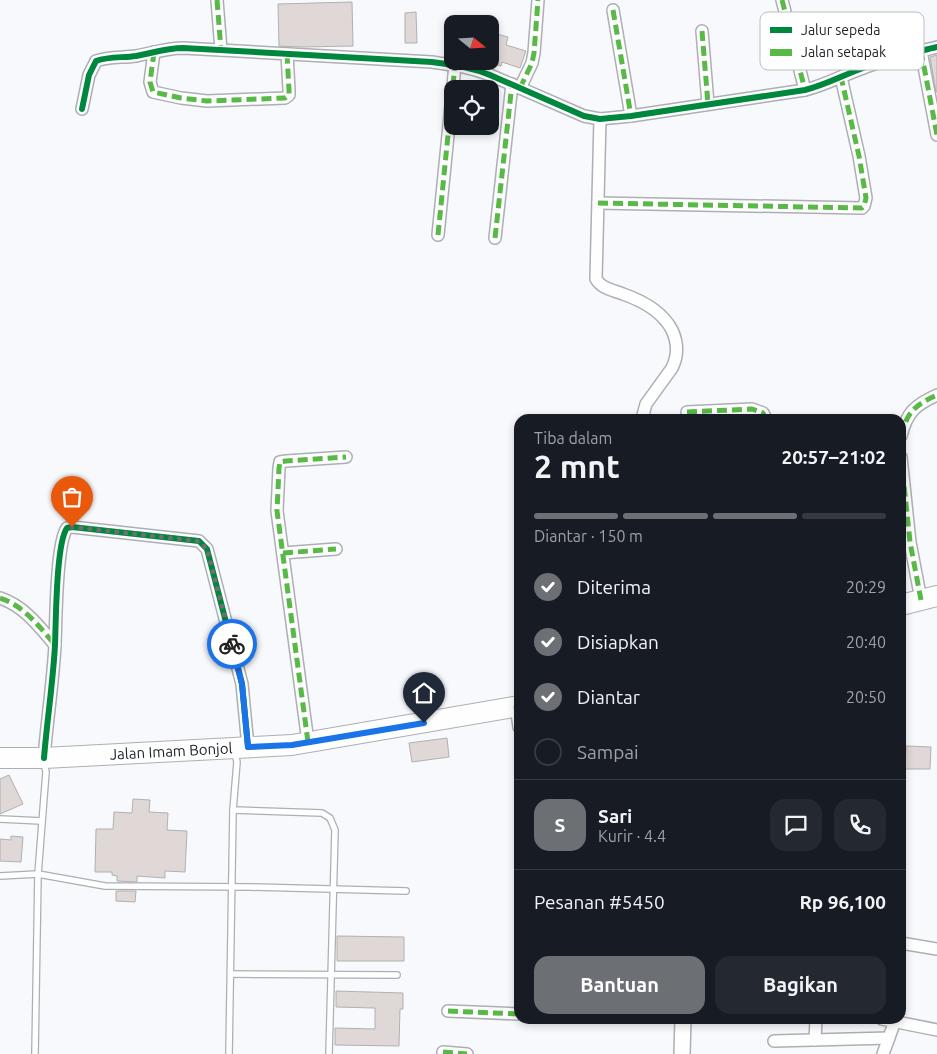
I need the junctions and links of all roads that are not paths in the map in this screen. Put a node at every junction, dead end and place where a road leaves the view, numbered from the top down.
1 (217, 0) edge
2 (538, 0) edge
3 (612, 10) dead end
4 (702, 31) dead end
5 (937, 47) edge
6 (221, 50) junction
7 (924, 50) edge
8 (154, 52) junction
9 (287, 54) junction
10 (444, 64) edge
11 (924, 67) edge
12 (454, 70) edge
13 (477, 70) edge
14 (800, 70) edge
15 (860, 70) edge
16 (841, 77) junction
17 (516, 86) junction
18 (805, 90) junction
19 (708, 104) junction
20 (82, 109) dead end
21 (631, 116) junction
22 (600, 119) junction
23 (937, 135) edge
24 (598, 204) junction
25 (438, 235) dead end
26 (496, 238) dead end
27 (937, 395) edge
28 (687, 412) dead end
29 (643, 414) edge
30 (763, 414) edge
31 (906, 420) edge
32 (346, 458) dead end
33 (906, 504) edge
34 (336, 549) dead end
35 (283, 553) junction
36 (0, 598) edge
37 (929, 598) edge
38 (906, 604) edge
39 (54, 645) junction
40 (514, 707) edge
41 (308, 742) junction
42 (241, 748) junction
43 (0, 758) edge
44 (44, 758) junction
45 (234, 810) junction
46 (0, 819) edge
47 (42, 821) junction
48 (38, 874) junction
49 (0, 876) edge
50 (232, 888) junction
51 (333, 889) junction
52 (406, 891) dead end
53 (906, 944) edge
54 (937, 949) edge
55 (231, 974) junction
56 (397, 975) dead end
57 (331, 976) junction
58 (448, 1011) dead end
59 (514, 1014) edge
60 (906, 1023) edge
61 (683, 1024) edge
62 (816, 1024) edge
63 (895, 1024) edge
64 (937, 1030) edge
65 (889, 1038) junction
66 (816, 1040) junction
67 (774, 1041) dead end
68 (442, 1052) dead end
69 (35, 1054) edge
70 (230, 1054) edge
71 (329, 1054) edge
72 (467, 1054) edge
73 (682, 1054) edge
74 (883, 1054) edge

1 - 6 street
2 - 17 street
3 - 21 street
4 - 19 street
5 - 7 street
6 - 8 street
6 - 9 street
8 - 9 street
8 - 20 street
9 - 10 street
11 - 23 street
12 - 25 street
13 - 17 street
14 - 18 street
15 - 16 street
16 - 18 street
16 - 24 street
17 - 22 street
17 - 26 street
18 - 19 street
19 - 21 street
21 - 22 street
22 - 24 street
24 - 29 street
27 - 31 street
28 - 30 street
32 - 35 street
33 - 37 street
34 - 35 street
35 - 41 street
36 - 39 street
37 - 38 highway
39 - 42 street
39 - 44 street
40 - 41 highway, Jalan Imam Bonjol
41 - 42 highway, Jalan Imam Bonjol
42 - 44 highway, Jalan Imam Bonjol
42 - 45 lane
43 - 44 highway, Jalan Imam Bonjol
44 - 47 lane
45 - 50 lane
45 - 51 lane
46 - 47 lane
47 - 48 lane
48 - 49 lane
48 - 50 lane
48 - 69 lane
50 - 51 lane
50 - 55 lane
51 - 52 lane
51 - 57 lane
53 - 54 street
55 - 57 lane
55 - 70 lane
56 - 57 lane
57 - 71 lane
58 - 59 street
60 - 64 street
61 - 73 street
62 - 66 street
63 - 65 street
65 - 66 street
65 - 74 street
66 - 67 street
68 - 72 street

